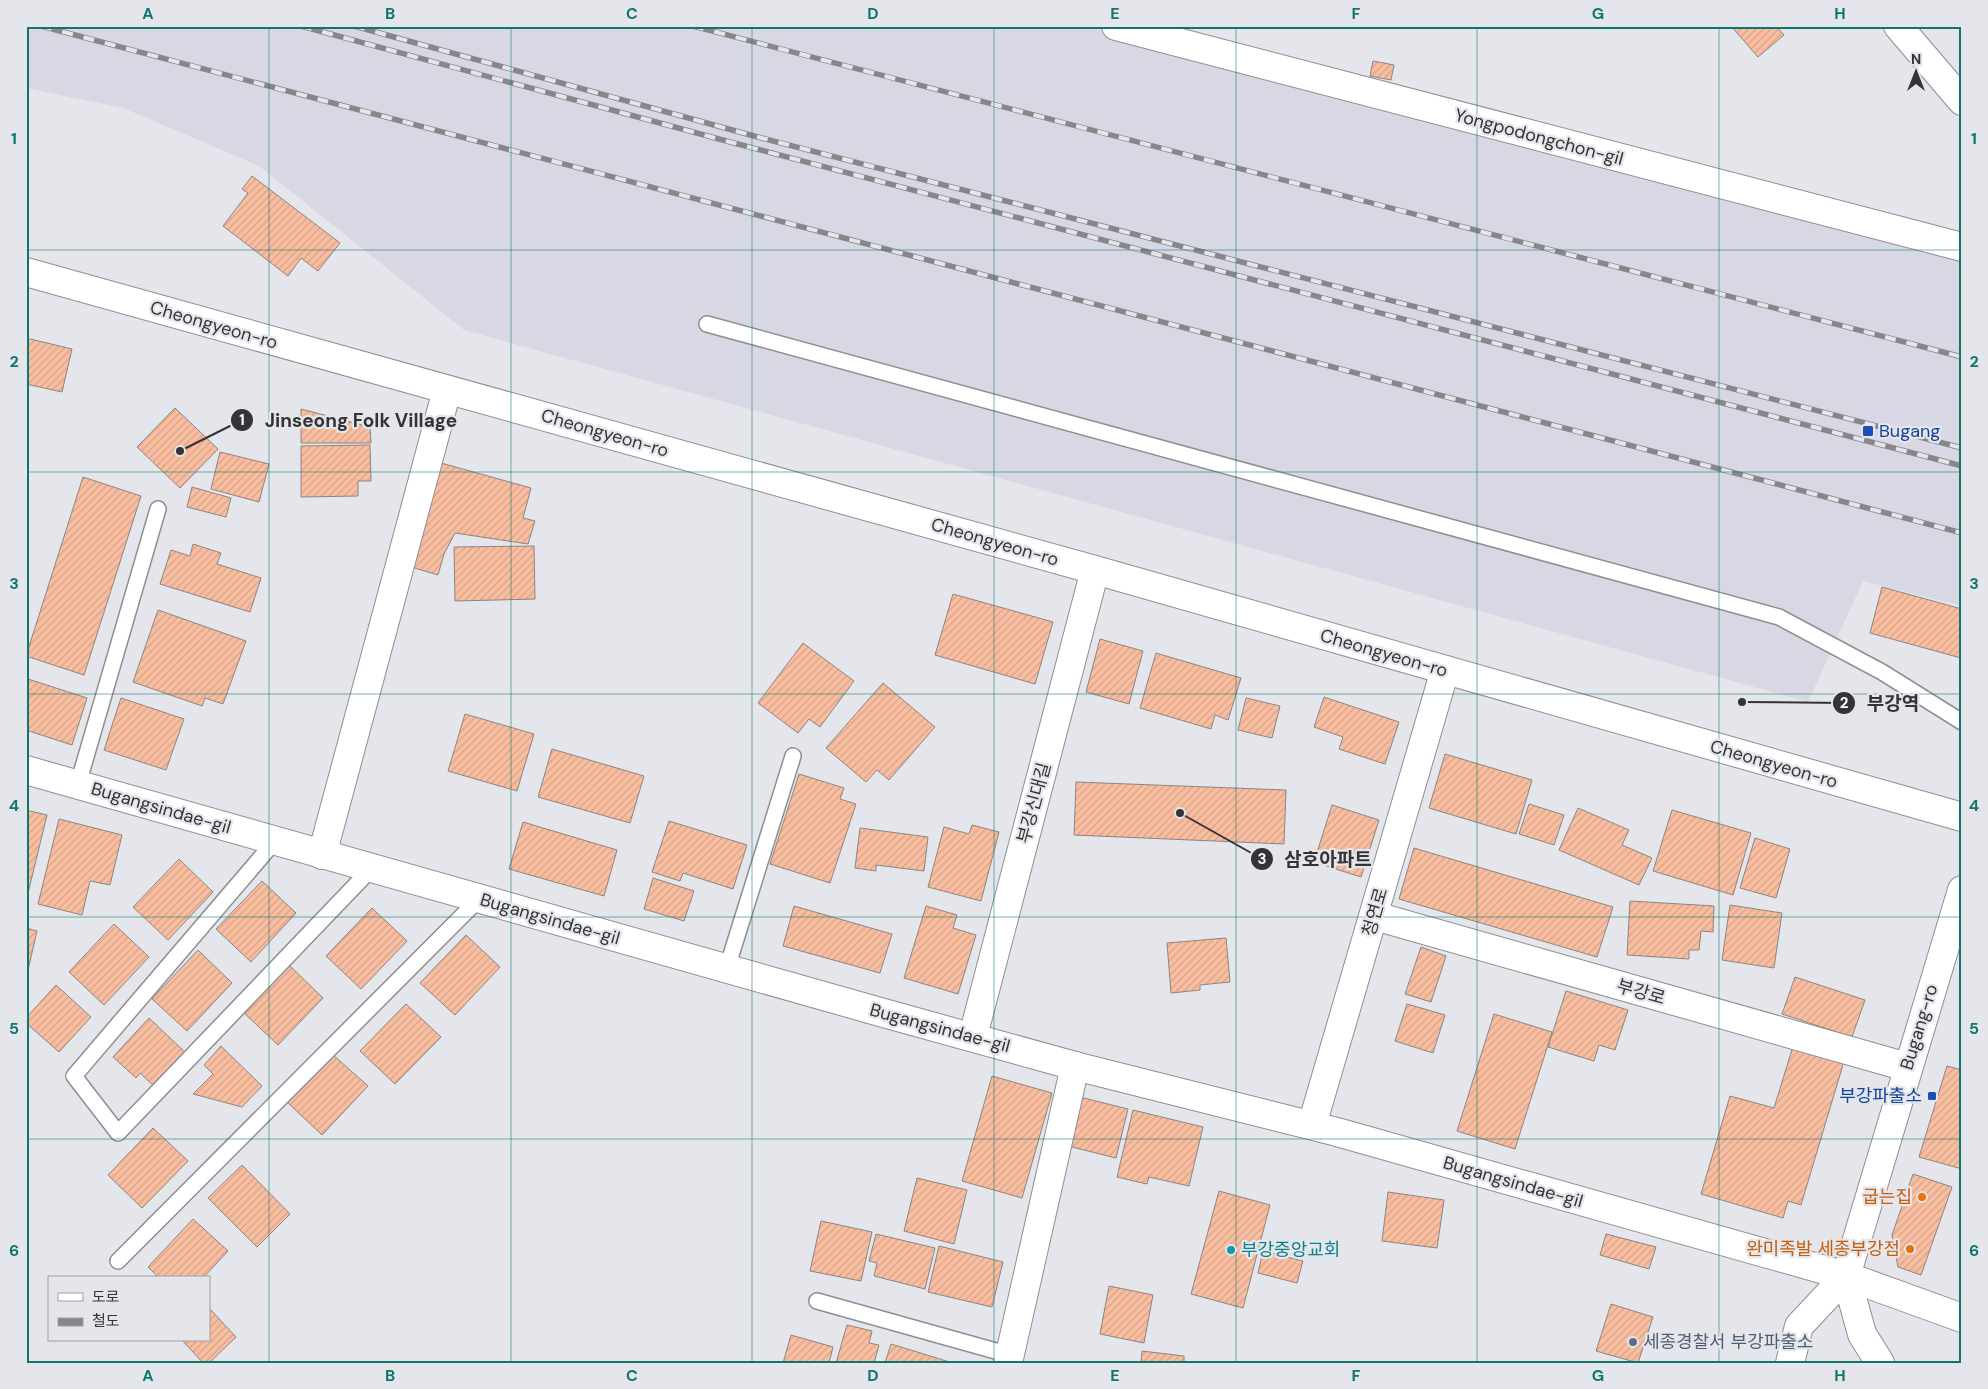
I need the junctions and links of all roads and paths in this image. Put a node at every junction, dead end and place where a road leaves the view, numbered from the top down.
1 (1116, 26) edge
2 (1898, 26) edge
3 (1962, 101) edge
4 (1962, 247) edge
5 (26, 272) edge
6 (707, 324) dead end
7 (447, 390) junction
8 (158, 509) dead end
9 (1095, 570) junction
10 (1445, 670) junction
11 (1962, 722) edge
12 (793, 756) dead end
13 (26, 770) edge
14 (78, 784) junction
15 (1962, 817) edge
16 (275, 841) junction
17 (322, 855) junction
18 (372, 868) junction
19 (1962, 890) edge
20 (479, 899) junction
21 (1374, 916) junction
22 (1955, 926) edge
23 (726, 968) junction
24 (973, 1036) junction
25 (1075, 1066) junction
26 (1907, 1067) junction
27 (1312, 1125) junction
28 (118, 1261) dead end
29 (1846, 1276) junction
30 (817, 1301) dead end
31 (1962, 1318) edge
32 (1009, 1359) edge
33 (1790, 1363) edge
34 (1880, 1363) edge

1 - 4 street, Yongpodongchon-gil
2 - 3 street
5 - 7 street, Cheongyeon-ro
6 - 11 lane
7 - 9 street, Cheongyeon-ro
7 - 17 street
8 - 14 lane
9 - 10 street, Cheongyeon-ro
9 - 24 street, 부강신대길
10 - 15 street, Cheongyeon-ro
10 - 21 street, 청연로
12 - 23 lane
13 - 14 street, Bugangsindae-gil
14 - 16 street, Bugangsindae-gil
16 - 17 street, Bugangsindae-gil
16 - 18 lane
17 - 18 street, Bugangsindae-gil
18 - 20 street, Bugangsindae-gil
19 - 22 street, Bugang-ro
20 - 23 street, Bugangsindae-gil
20 - 28 lane
21 - 26 street, 부강로
21 - 27 street, 청연로
22 - 26 street, Bugang-ro
23 - 24 street, Bugangsindae-gil
24 - 25 street, Bugangsindae-gil
25 - 27 street, Bugangsindae-gil
25 - 32 street
26 - 29 street, Bugang-ro
27 - 29 street, Bugangsindae-gil
29 - 31 street, Bugangsindae-gil
29 - 33 street
29 - 34 street
30 - 32 lane

